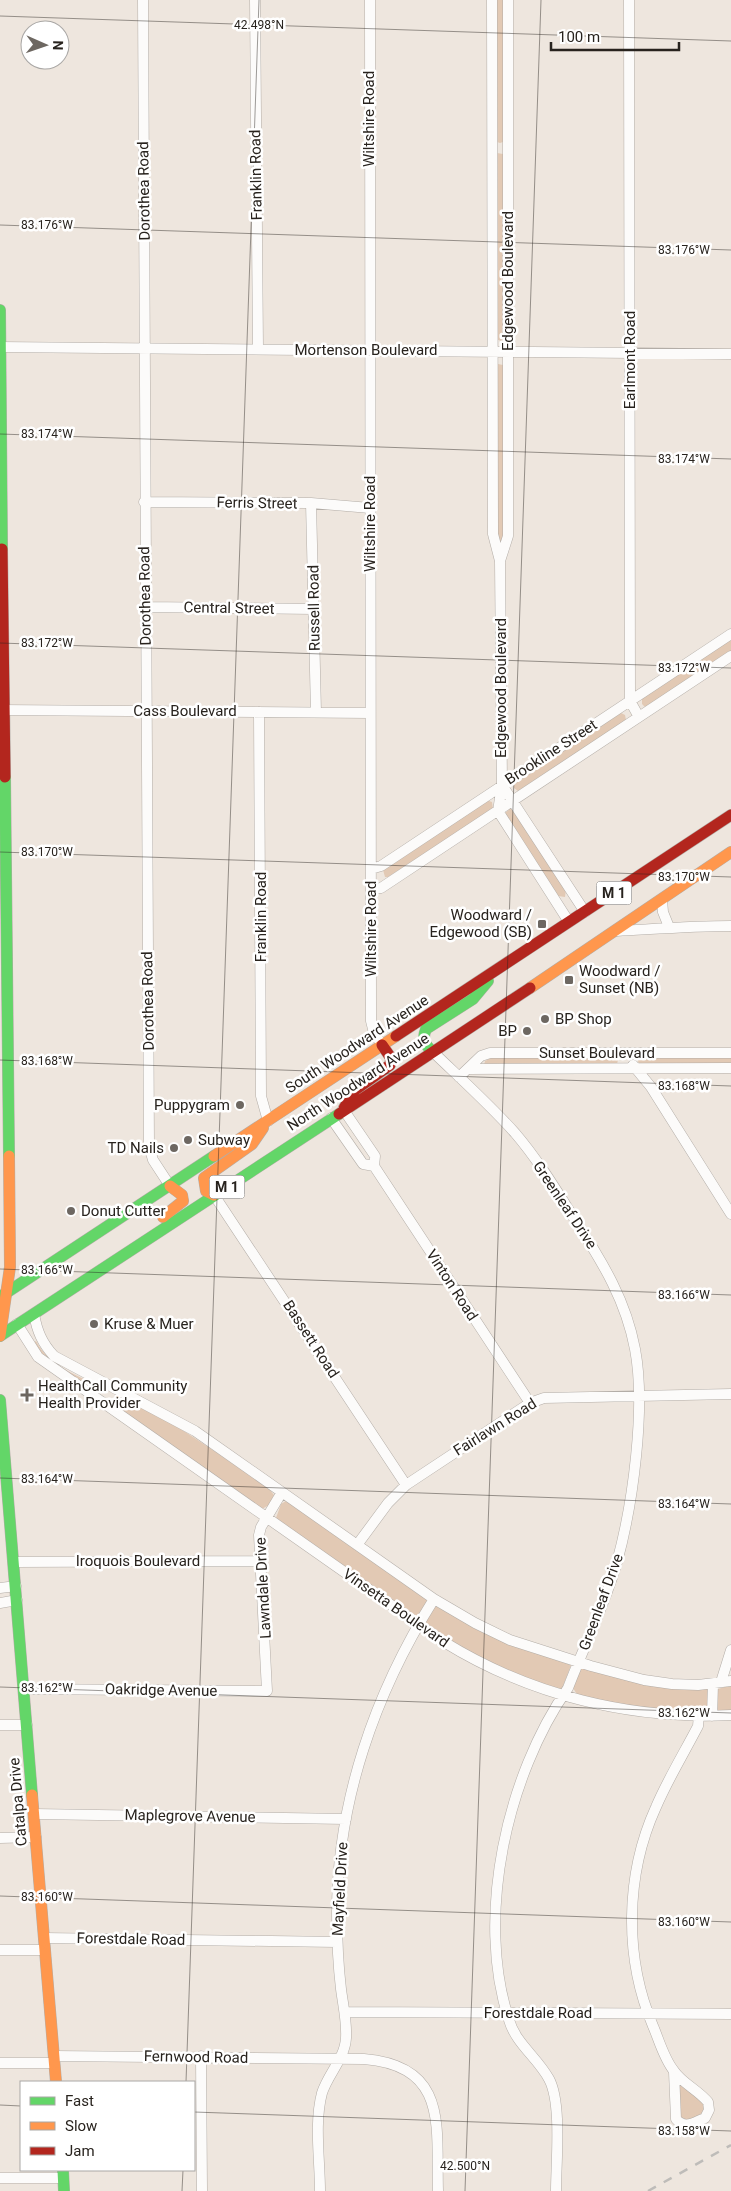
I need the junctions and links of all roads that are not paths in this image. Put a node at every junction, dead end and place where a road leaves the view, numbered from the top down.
1 (142, 0) edge
2 (255, 0) edge
3 (370, 0) edge
4 (492, 0) edge
5 (508, 0) edge
6 (629, 0) edge
7 (0, 310) edge
8 (0, 347) edge
9 (146, 347) junction
10 (258, 349) junction
11 (370, 350) junction
12 (492, 351) junction
13 (508, 351) junction
14 (630, 353) junction
15 (731, 354) edge
16 (144, 502) junction
17 (311, 503) junction
18 (370, 508) junction
19 (500, 561) junction
20 (145, 607) junction
21 (314, 609) junction
22 (731, 634) edge
23 (731, 656) edge
24 (630, 701) junction
25 (2, 710) edge
26 (146, 711) junction
27 (259, 712) junction
28 (316, 712) junction
29 (370, 713) junction
30 (640, 717) junction
31 (502, 785) junction
32 (512, 801) junction
33 (498, 811) junction
34 (731, 815) edge
35 (731, 852) edge
36 (371, 869) junction
37 (371, 889) junction
38 (662, 900) junction
39 (585, 912) junction
40 (569, 922) junction
41 (731, 926) edge
42 (669, 927) junction
43 (616, 931) junction
44 (496, 970) junction
45 (4, 1012) edge
46 (382, 1045) junction
47 (432, 1051) junction
48 (627, 1053) junction
49 (731, 1053) edge
50 (635, 1068) junction
51 (731, 1068) edge
52 (468, 1069) junction
53 (459, 1077) junction
54 (343, 1109) junction
55 (331, 1118) junction
56 (268, 1121) junction
57 (374, 1166) junction
58 (170, 1186) junction
59 (214, 1195) junction
60 (731, 1214) edge
61 (82, 1281) junction
62 (4, 1295) edge
63 (34, 1314) junction
64 (17, 1324) junction
65 (0, 1336) edge
66 (111, 1386) junction
67 (731, 1394) edge
68 (638, 1396) junction
69 (0, 1400) edge
70 (102, 1402) junction
71 (530, 1403) junction
72 (406, 1485) junction
73 (282, 1492) junction
74 (266, 1518) junction
75 (357, 1545) junction
76 (261, 1561) junction
77 (14, 1562) junction
78 (16, 1586) junction
79 (0, 1588) edge
80 (434, 1599) junction
81 (17, 1600) junction
82 (0, 1602) edge
83 (418, 1624) junction
84 (731, 1650) edge
85 (578, 1662) junction
86 (722, 1682) edge
87 (24, 1689) junction
88 (267, 1691) joint
89 (564, 1694) junction
90 (699, 1715) junction
91 (731, 1715) edge
92 (712, 1716) junction
93 (0, 1725) edge
94 (27, 1725) junction
95 (34, 1814) junction
96 (346, 1819) junction
97 (36, 1837) junction
98 (0, 1838) edge
99 (337, 1942) junction
100 (45, 1944) junction
101 (0, 1950) edge
102 (345, 2012) junction
103 (506, 2012) junction
104 (647, 2013) junction
105 (731, 2014) edge
106 (201, 2056) junction
107 (54, 2059) junction
108 (339, 2059) junction
109 (0, 2063) edge
110 (674, 2072) junction
111 (56, 2081) edge
112 (63, 2174) edge
113 (0, 2178) edge
114 (64, 2191) edge
115 (202, 2191) edge
116 (320, 2191) edge
117 (438, 2191) edge
118 (556, 2191) edge

1 - 9 street, Dorothea Road
2 - 10 street, Franklin Road
3 - 11 street, Wiltshire Road
4 - 12 street, Edgewood Boulevard
5 - 13 street, Edgewood Boulevard
6 - 14 street, Earlmont Road
7 - 8 main road
8 - 9 street, Mortenson Boulevard
8 - 25 main road
9 - 10 street, Mortenson Boulevard
9 - 16 street, Dorothea Road
10 - 11 street, Mortenson Boulevard
11 - 12 street, Mortenson Boulevard
11 - 18 street, Wiltshire Road
12 - 13 street, Mortenson Boulevard
12 - 19 street, Edgewood Boulevard
13 - 14 street, Mortenson Boulevard
13 - 19 street, Edgewood Boulevard
14 - 15 street, Mortenson Boulevard
14 - 24 street, Earlmont Road
16 - 17 street, Ferris Street
16 - 20 street, Dorothea Road
17 - 18 street, Ferris Street
17 - 21 street, Russell Road
18 - 29 street, Wiltshire Road
19 - 31 street, Edgewood Boulevard
20 - 21 street, Central Street
20 - 26 street, Dorothea Road
21 - 28 street, Russell Road
22 - 24 street, Brookline Street
23 - 30 street, Brookline Street
24 - 30 street
24 - 31 street, Brookline Street
25 - 26 street, Cass Boulevard
25 - 45 main road
26 - 27 street, Cass Boulevard
26 - 58 street, Dorothea Road
27 - 28 street, Cass Boulevard
27 - 56 street, Franklin Road
28 - 29 street, Cass Boulevard
29 - 36 street, Wiltshire Road
30 - 32 street, Brookline Street
31 - 32 street
31 - 33 street, Edgewood Boulevard
31 - 36 street, Brookline Street
32 - 33 street, Brookline Street
32 - 39 street
33 - 37 street, Brookline Street
33 - 40 street
34 - 39 main road, South Woodward Avenue / M 1
35 - 38 main road, North Woodward Avenue / M 1
36 - 37 street, Wiltshire Road
37 - 46 street, Wiltshire Road
38 - 42 street
38 - 43 main road, North Woodward Avenue / M 1
39 - 40 main road, South Woodward Avenue / M 1
40 - 44 main road, South Woodward Avenue / M 1
41 - 42 street
42 - 43 street
43 - 47 main road, North Woodward Avenue / M 1
44 - 46 main road, South Woodward Avenue / M 1
44 - 47 main road
45 - 62 main road
46 - 54 main road
46 - 56 main road, South Woodward Avenue / M 1
47 - 53 street, Greenleaf Drive
47 - 54 main road, North Woodward Avenue / M 1
48 - 49 street, Sunset Boulevard
48 - 50 street
48 - 52 street, Sunset Boulevard
50 - 51 street, Sunset Boulevard
50 - 52 street, Sunset Boulevard
50 - 60 street
52 - 53 street, Sunset Boulevard
53 - 68 street, Greenleaf Drive
54 - 55 main road, North Woodward Avenue / M 1
54 - 57 street, Vinton Road
55 - 57 street, Vinton Road
55 - 59 main road, North Woodward Avenue / M 1
56 - 58 main road, South Woodward Avenue / M 1
56 - 59 main road
57 - 71 street, Vinton Road
58 - 61 main road
58 - 62 main road, South Woodward Avenue / M 1
59 - 61 main road, North Woodward Avenue / M 1
59 - 72 street, Bassett Road
61 - 63 main road, North Woodward Avenue / M 1
62 - 65 main road
63 - 64 main road, North Woodward Avenue / M 1
63 - 66 street, Vinsetta Boulevard
64 - 65 main road, North Woodward Avenue / M 1
64 - 70 street, Vinsetta Boulevard
66 - 70 street
66 - 73 street, Vinsetta Boulevard
67 - 68 street, Fairlawn Road
68 - 71 street, Fairlawn Road
68 - 85 street, Greenleaf Drive
69 - 77 main road, Catalpa Drive
70 - 74 street, Vinsetta Boulevard
71 - 72 street, Fairlawn Road
72 - 75 street, Fairlawn Road
73 - 74 street, Lawndale Drive
73 - 75 street, Vinsetta Boulevard
74 - 76 street, Lawndale Drive
74 - 83 street, Vinsetta Boulevard
75 - 80 street, Vinsetta Boulevard
76 - 77 street, Iroquois Boulevard
76 - 88 street, Lawndale Drive
77 - 78 main road, Catalpa Drive
78 - 79 street
78 - 81 main road, Catalpa Drive
80 - 83 street, Mayfield Drive
80 - 85 street, Vinsetta Boulevard
81 - 82 street
81 - 87 main road, Catalpa Drive
83 - 89 street, Vinsetta Boulevard
83 - 96 street, Mayfield Drive
84 - 86 street
85 - 86 street, Vinsetta Boulevard
85 - 89 street, Greenleaf Drive
86 - 92 street
87 - 88 street, Oakridge Avenue
87 - 94 main road, Catalpa Drive
89 - 90 street, Vinsetta Boulevard
89 - 103 street, Greenleaf Drive
90 - 92 street, Vinsetta Boulevard
90 - 104 street
91 - 92 street, Vinsetta Boulevard
93 - 94 street
94 - 95 main road, Catalpa Drive
95 - 96 street, Maplegrove Avenue
95 - 97 main road, Catalpa Drive
96 - 99 street, Mayfield Drive
97 - 98 street
97 - 100 main road, Catalpa Drive
99 - 100 street, Forestdale Road
99 - 102 street, Mayfield Drive
100 - 101 street, Forestdale Road
100 - 107 main road, Catalpa Drive
102 - 103 street, Forestdale Road
102 - 108 street, Mayfield Drive
103 - 104 street, Forestdale Road
103 - 118 street, Greenleaf Drive
104 - 105 street, Forestdale Road
104 - 110 street
106 - 107 street, Fernwood Road
106 - 108 street, Fernwood Road
106 - 115 street
107 - 109 street, Fernwood Road
107 - 111 main road, Catalpa Drive
108 - 116 street, Mayfield Drive
108 - 117 street, Fernwood Road
110 - 110 street
112 - 113 street
112 - 114 main road

